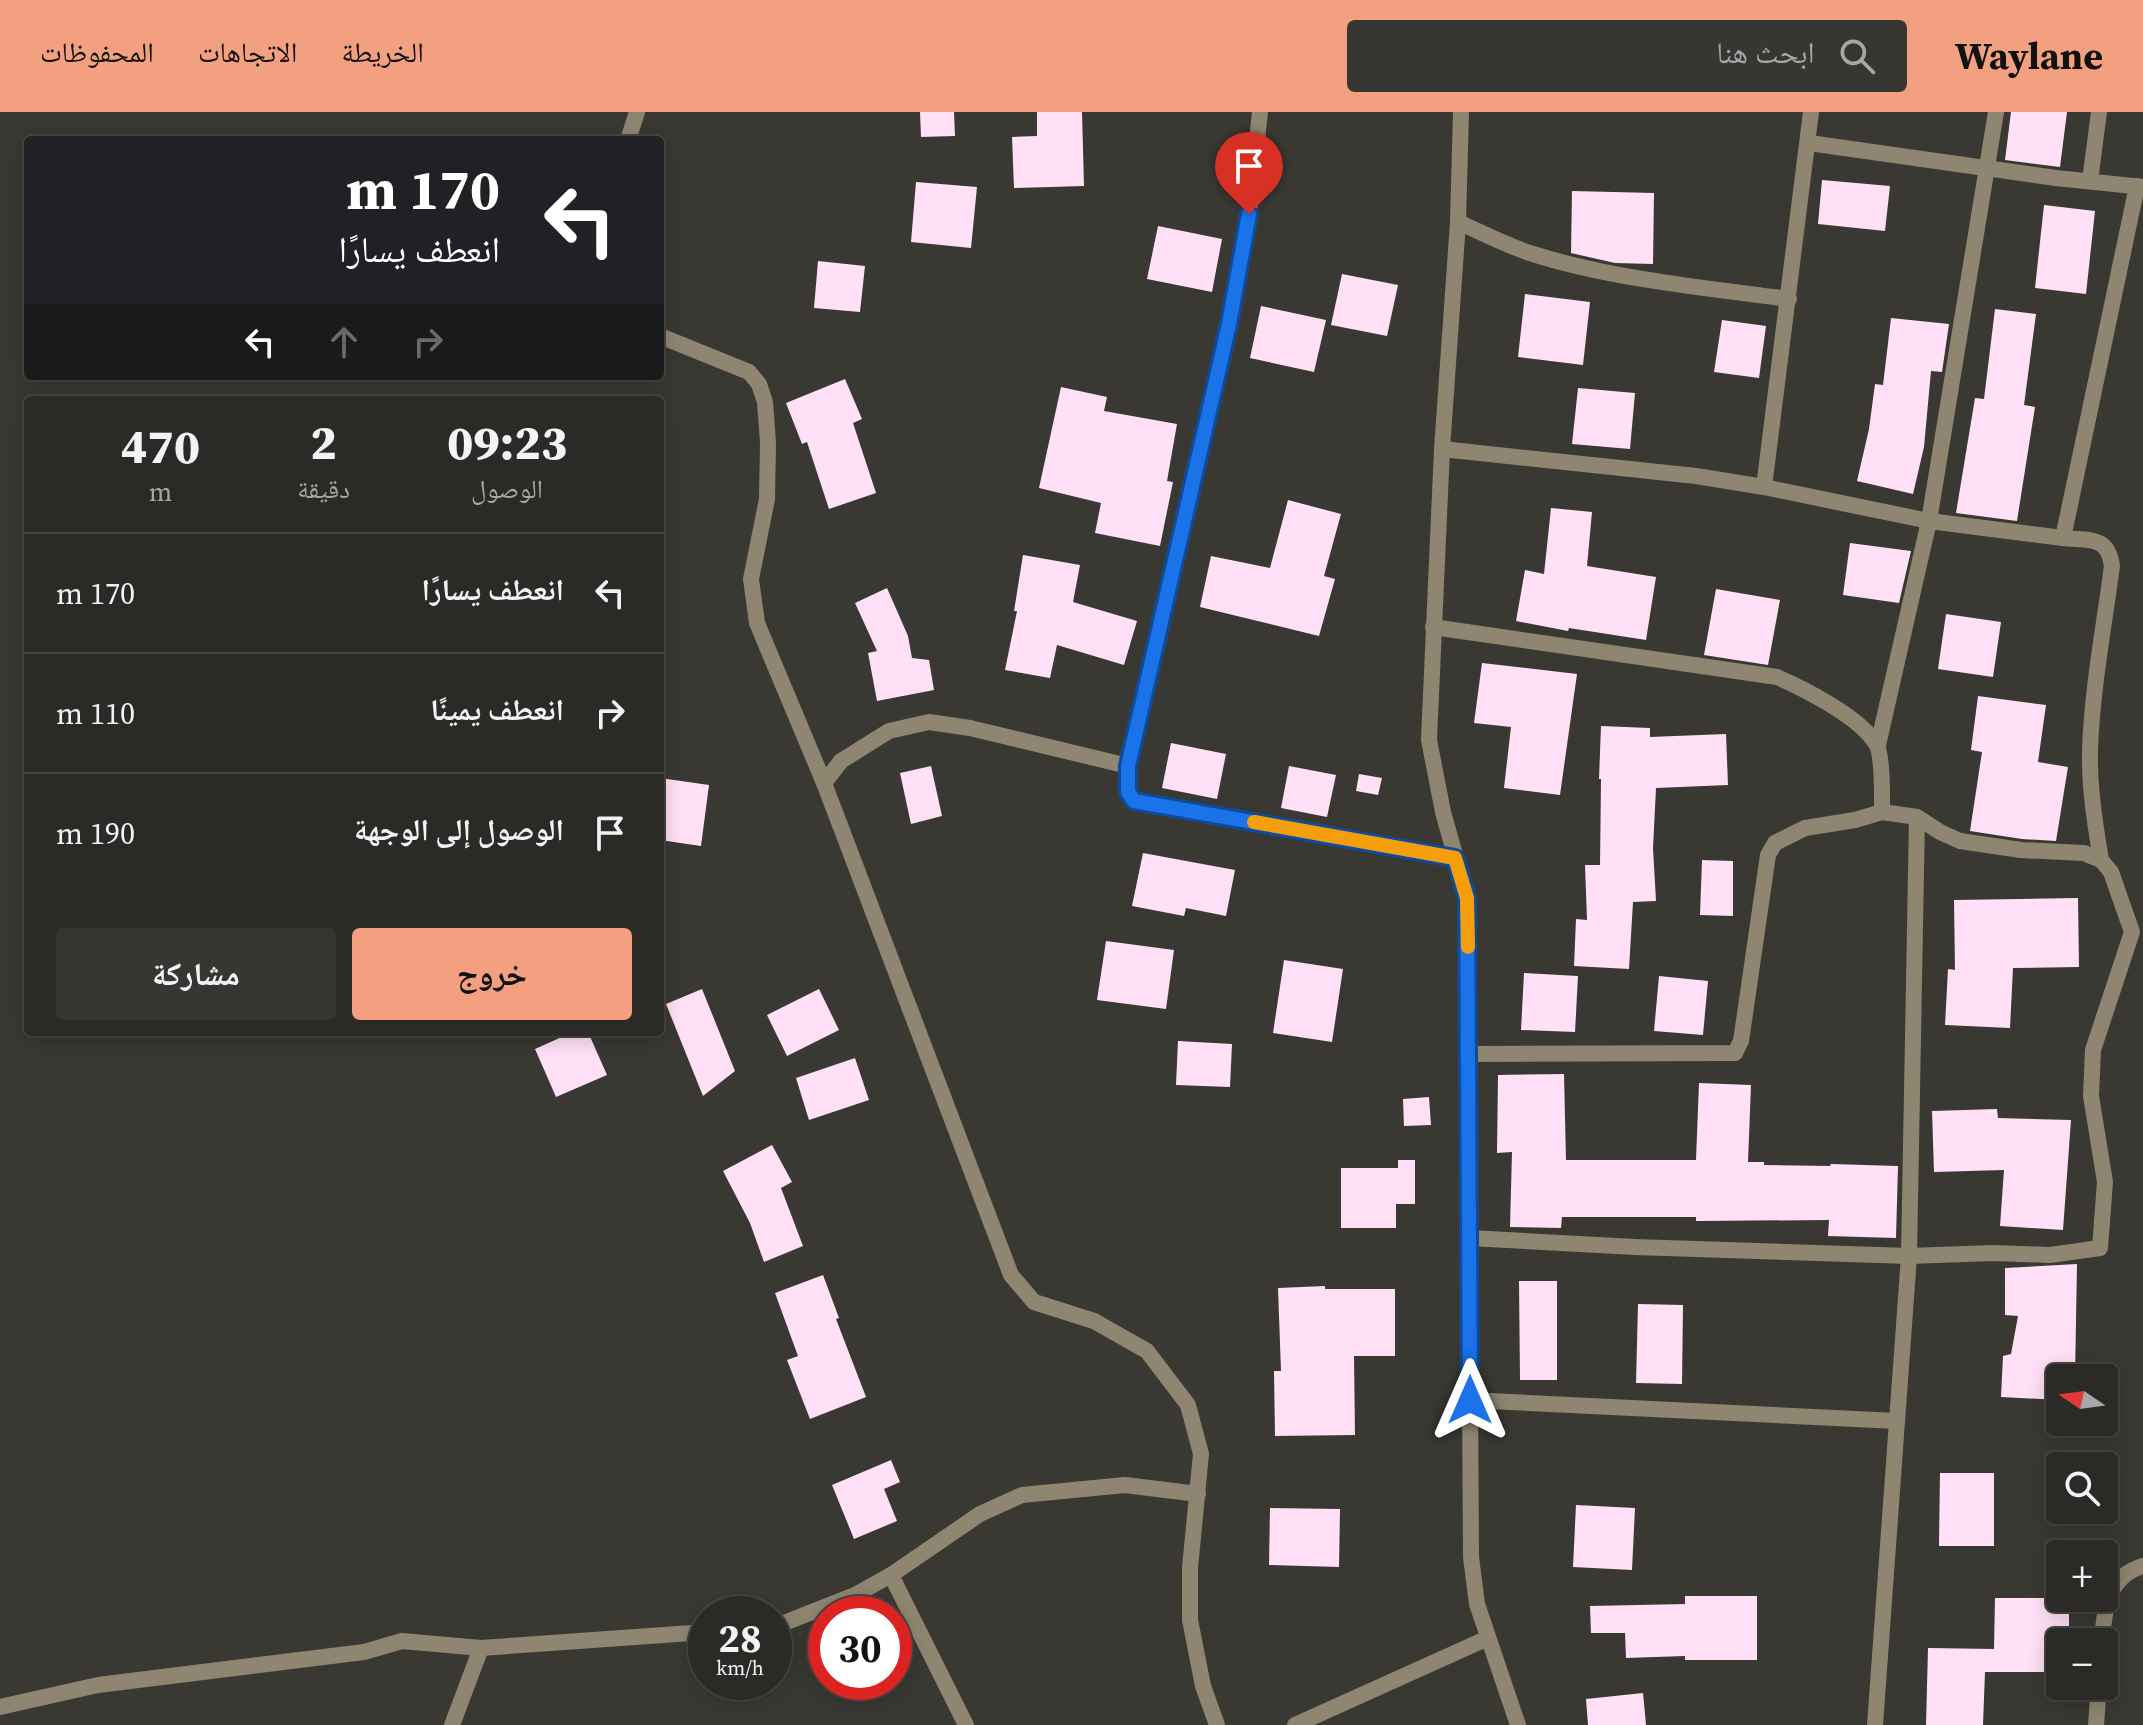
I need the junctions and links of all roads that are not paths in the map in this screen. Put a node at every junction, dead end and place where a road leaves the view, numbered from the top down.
1 (637, 112) edge
2 (1260, 112) edge
3 (1461, 112) edge
4 (1811, 112) edge
5 (1996, 112) edge
6 (2099, 112) edge
7 (629, 136) edge
8 (1809, 143) junction
9 (1989, 168) junction
10 (2090, 181) junction
11 (2140, 187) edge
12 (1458, 222) junction
13 (1789, 299) junction
14 (664, 338) edge
15 (1442, 449) junction
16 (1764, 487) junction
17 (1929, 521) junction
18 (2063, 538) junction
19 (1433, 627) junction
20 (1878, 745) junction
21 (1128, 766) junction
22 (824, 783) junction
23 (1882, 812) junction
24 (1917, 817) junction
25 (1455, 858) junction
26 (2101, 860) junction
27 (2137, 933) edge
28 (1469, 1054) junction
29 (1469, 1238) junction
30 (1909, 1256) junction
31 (1470, 1400) junction
32 (1897, 1421) junction
33 (1198, 1494) junction
34 (2143, 1566) edge
35 (891, 1575) junction
36 (792, 1620) edge
37 (2105, 1628) edge
38 (688, 1633) edge
39 (1488, 1638) junction
40 (481, 1648) junction
41 (2098, 1700) edge
42 (0, 1707) edge
43 (454, 1723) edge
44 (966, 1725) edge
45 (1217, 1725) edge
46 (1295, 1725) edge
47 (1518, 1725) edge
48 (1875, 1725) edge
49 (2096, 1725) edge

1 - 7 street
2 - 21 street
3 - 12 street
4 - 8 street
5 - 9 street
6 - 10 street
8 - 9 street
8 - 13 street
9 - 10 street
9 - 17 street
10 - 11 street
11 - 18 street
12 - 13 street
12 - 15 street
13 - 16 street
14 - 22 street
15 - 16 street
15 - 19 street
16 - 17 street
17 - 18 street
17 - 20 street
18 - 26 street
19 - 20 street
19 - 25 street
20 - 23 street
21 - 22 street
21 - 25 street
22 - 33 street
23 - 24 street
23 - 28 street
24 - 26 street
24 - 30 street
25 - 28 street
26 - 27 street
27 - 30 street
28 - 29 street
29 - 30 street
29 - 31 street
30 - 32 street
31 - 32 street
31 - 39 street
32 - 48 street
33 - 35 street
33 - 45 street
34 - 37 street
35 - 36 street
35 - 44 street
38 - 40 street
39 - 46 street
39 - 47 street
40 - 42 street
40 - 43 street
41 - 49 street

